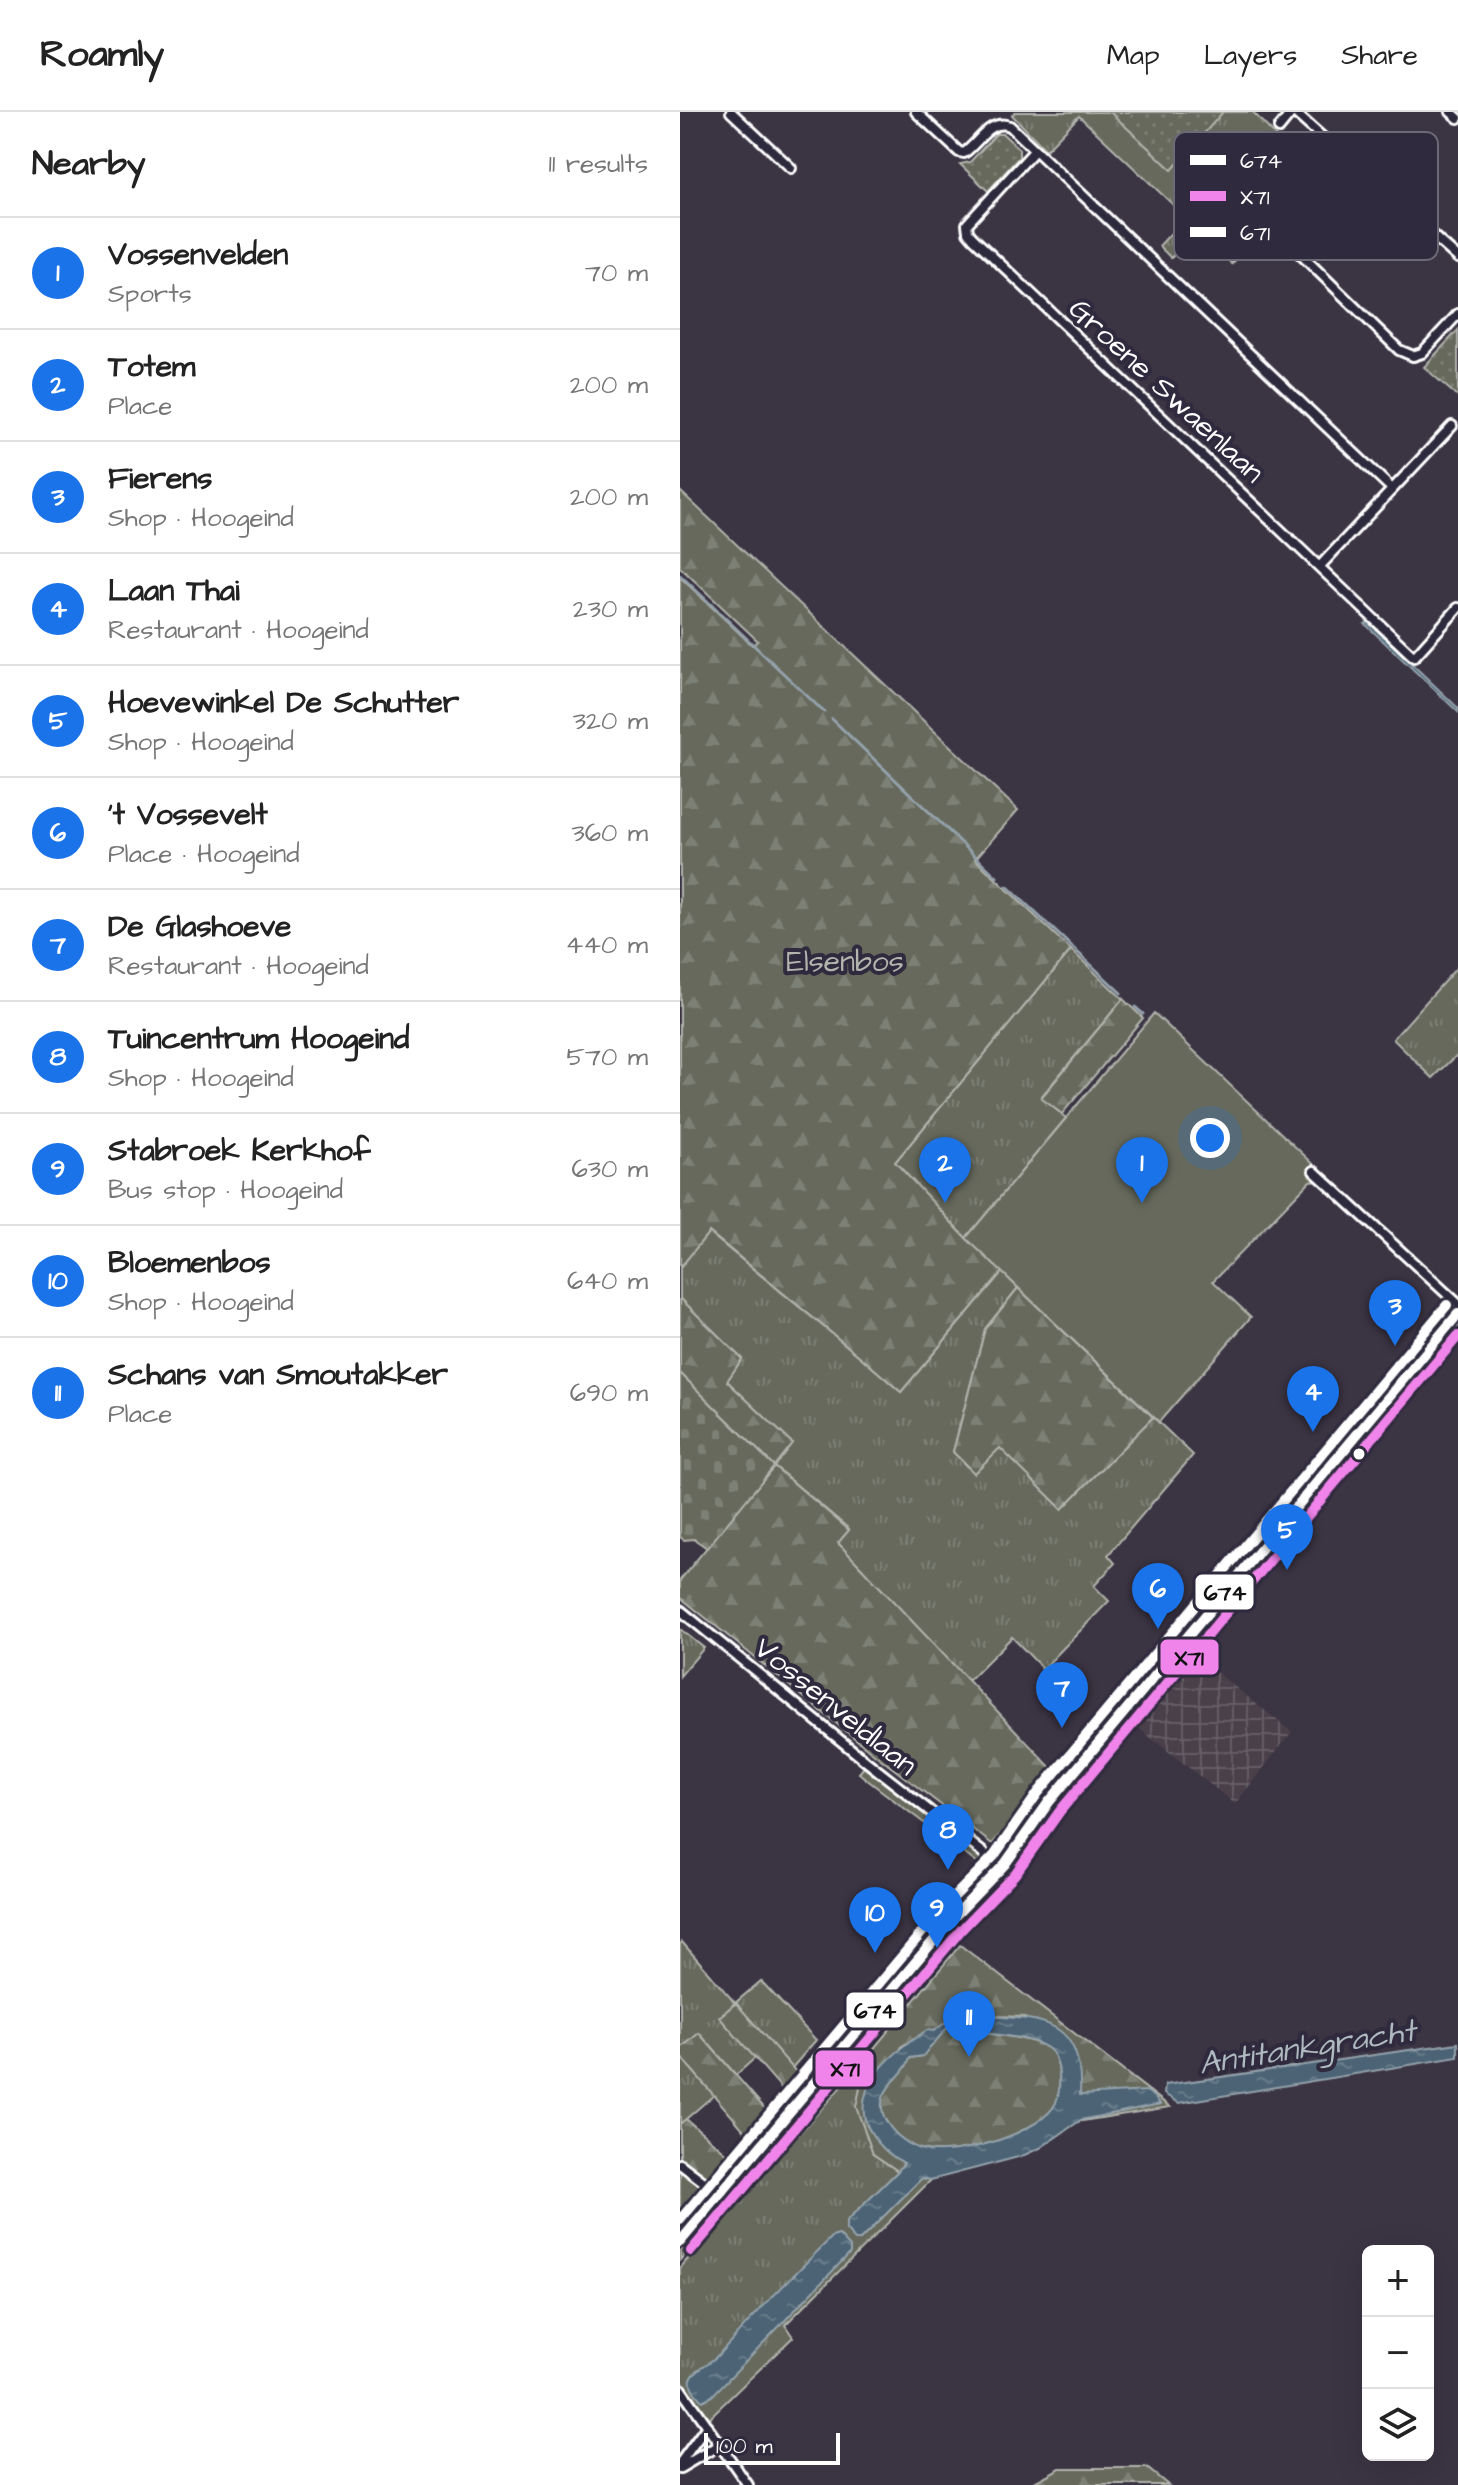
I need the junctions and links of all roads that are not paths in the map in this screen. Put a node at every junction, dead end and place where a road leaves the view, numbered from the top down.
1 (731, 112) edge
2 (916, 112) edge
3 (1293, 112) edge
4 (1451, 112) edge
5 (1458, 118) edge
6 (1279, 128) dead end
7 (1316, 132) edge
8 (1035, 150) junction
9 (791, 168) dead end
10 (1438, 240) edge
11 (1458, 258) edge
12 (1306, 260) edge
13 (1458, 314) edge
14 (1452, 426) dead end
15 (1392, 489) junction
16 (1320, 566) junction
17 (1458, 608) edge
18 (1314, 1171) dead end
19 (1458, 1304) edge
20 (1458, 1314) edge
21 (1447, 1328) junction
22 (1458, 1338) edge
23 (680, 1610) edge
24 (998, 1864) junction
25 (680, 2164) edge
26 (720, 2194) junction
27 (680, 2242) edge
28 (680, 2388) edge
29 (707, 2426) junction
30 (719, 2445) junction
31 (680, 2465) edge
32 (748, 2485) edge

1 - 9 street
2 - 8 street
3 - 6 street
3 - 7 street
4 - 5 street
8 - 15 street
8 - 16 street, Groene Swaenlaan
10 - 11 street
12 - 13 street
14 - 15 street
15 - 16 street
16 - 17 street, Groene Swaenlaan
18 - 19 street
20 - 21 main road
21 - 22 street
21 - 24 main road
23 - 24 street, Vossenveldlaan
24 - 26 main road
25 - 26 street
26 - 27 main road
28 - 29 street
29 - 30 street
29 - 31 street
30 - 31 street
30 - 32 street

